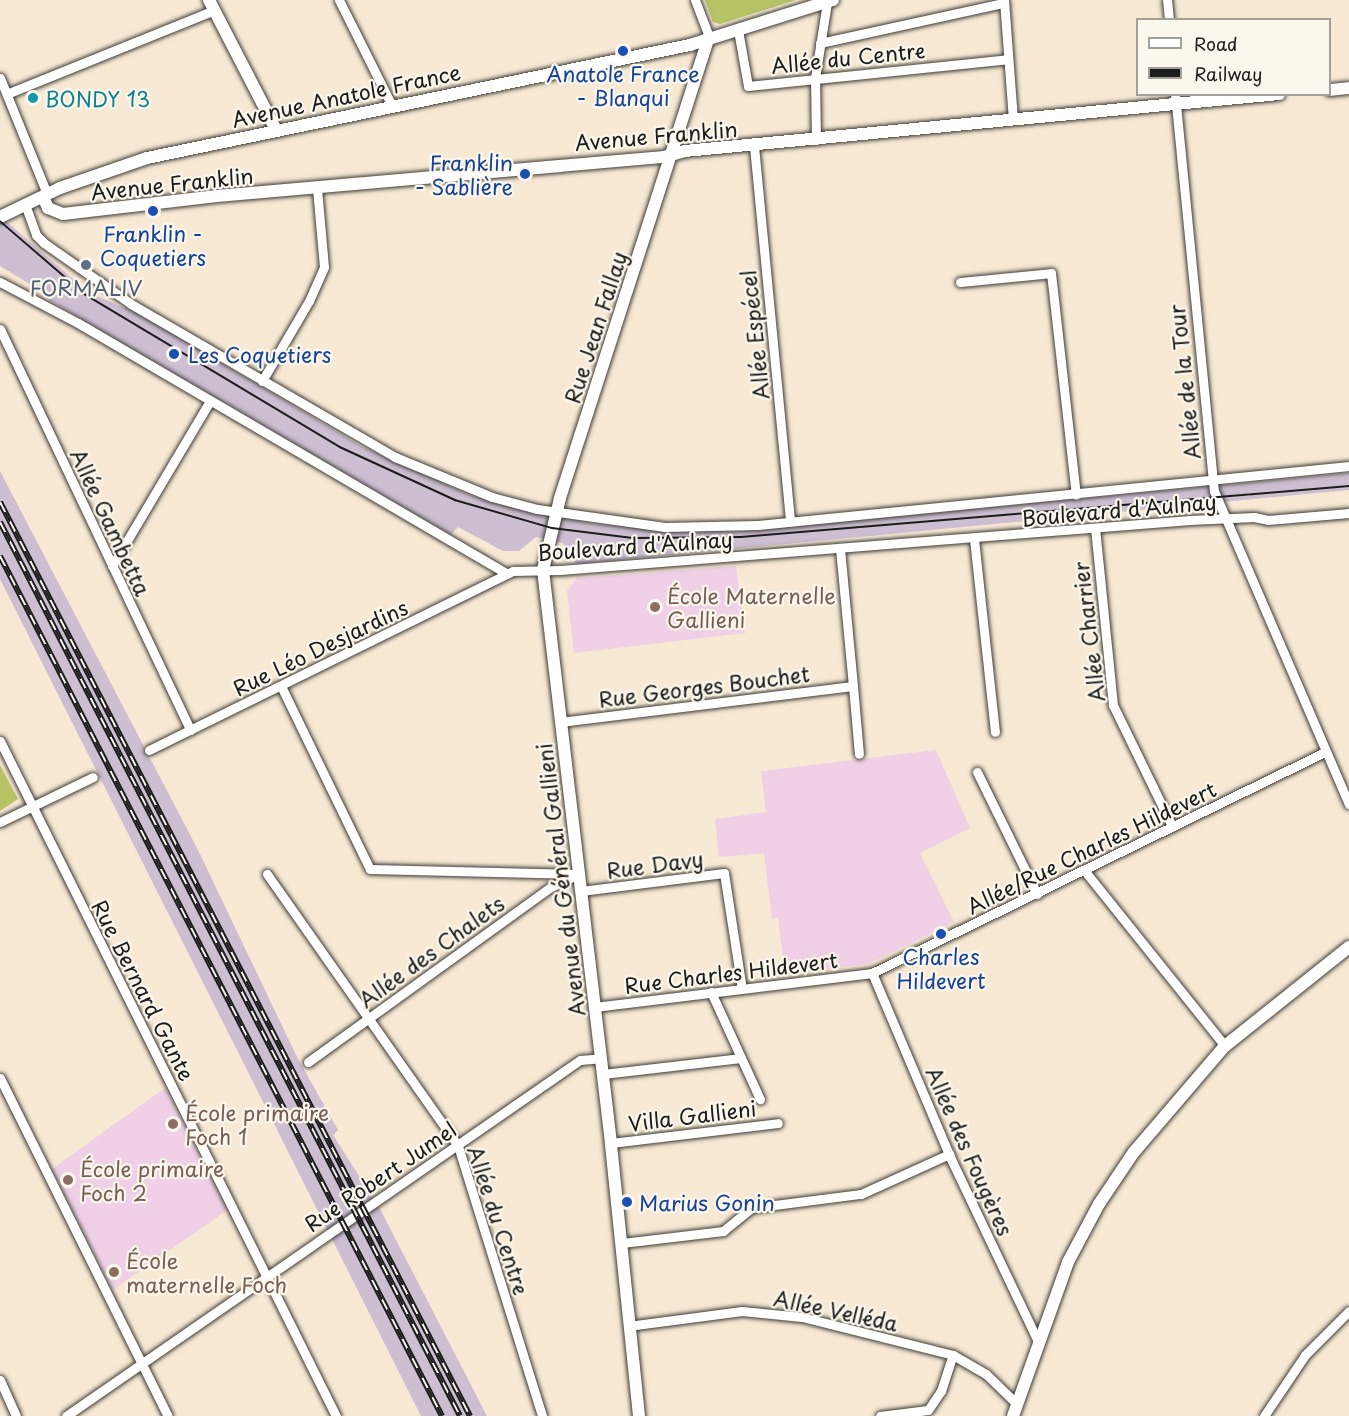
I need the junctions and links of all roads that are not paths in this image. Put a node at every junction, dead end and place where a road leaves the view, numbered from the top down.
1 (339, 0) edge
2 (695, 0) edge
3 (1167, 0) edge
4 (830, 1) edge
5 (1004, 2) edge
6 (212, 5) edge
7 (1169, 18) edge
8 (738, 30) junction
9 (709, 37) junction
10 (820, 42) junction
11 (1008, 59) junction
12 (0, 78) edge
13 (815, 78) junction
14 (1349, 88) edge
15 (1331, 90) edge
16 (9, 93) junction
17 (1238, 96) edge
18 (1176, 99) edge
19 (391, 105) junction
20 (1013, 120) junction
21 (276, 130) junction
22 (816, 140) junction
23 (754, 146) junction
24 (673, 154) junction
25 (317, 188) junction
26 (44, 199) junction
27 (26, 207) junction
28 (0, 217) edge
29 (0, 282) edge
30 (960, 282) dead end
31 (0, 329) edge
32 (262, 381) junction
33 (210, 401) junction
34 (1349, 466) edge
35 (1212, 481) junction
36 (1076, 495) junction
37 (556, 513) junction
38 (1349, 513) edge
39 (1223, 518) junction
40 (790, 521) junction
41 (1095, 528) junction
42 (974, 539) junction
43 (840, 549) junction
44 (111, 566) junction
45 (543, 570) junction
46 (505, 573) junction
47 (281, 686) junction
48 (853, 686) junction
49 (560, 722) junction
50 (190, 730) junction
51 (995, 732) dead end
52 (0, 741) edge
53 (149, 750) dead end
54 (1325, 752) junction
55 (859, 754) dead end
56 (977, 772) dead end
57 (93, 777) dead end
58 (1349, 804) edge
59 (32, 806) junction
60 (0, 822) edge
61 (1172, 826) junction
62 (1084, 870) junction
63 (267, 874) dead end
64 (579, 874) junction
65 (581, 891) junction
66 (1037, 894) junction
67 (1349, 947) edge
68 (872, 973) junction
69 (742, 989) junction
70 (711, 993) junction
71 (595, 1007) junction
72 (369, 1018) junction
73 (1226, 1047) junction
74 (600, 1058) junction
75 (741, 1058) junction
76 (308, 1062) dead end
77 (603, 1074) junction
78 (0, 1078) edge
79 (760, 1099) dead end
80 (778, 1123) dead end
81 (611, 1143) junction
82 (458, 1146) junction
83 (949, 1154) junction
84 (622, 1243) junction
85 (266, 1275) junction
86 (1349, 1311) edge
87 (632, 1325) junction
88 (1038, 1341) junction
89 (953, 1355) junction
90 (142, 1363) junction
91 (0, 1380) edge
92 (1015, 1410) edge
93 (16, 1416) edge
94 (66, 1416) edge
95 (168, 1416) edge
96 (336, 1416) edge
97 (542, 1416) edge
98 (639, 1416) edge
99 (646, 1416) edge
100 (880, 1416) edge
101 (1264, 1416) edge

1 - 19 street
2 - 9 street
3 - 7 street
4 - 8 street, Avenue Anatole France
4 - 10 street
5 - 10 street
5 - 11 street
6 - 16 street
6 - 21 street
8 - 9 street, Avenue Anatole France
8 - 13 street, Allée du Centre
9 - 19 street, Avenue Anatole France
9 - 24 street, Rue Jean Fallay
10 - 13 street
11 - 13 street, Allée du Centre
11 - 20 street
12 - 16 street
13 - 22 street
14 - 15 street
16 - 26 street
17 - 18 street, Avenue Franklin
18 - 20 street, Avenue Franklin
18 - 35 street, Allée de la Tour
19 - 21 street, Avenue Anatole France
20 - 22 street, Avenue Franklin
21 - 26 street, Avenue Anatole France
22 - 23 street, Avenue Franklin
23 - 24 street, Avenue Franklin
23 - 40 street, Allée Espécel
24 - 25 street, Avenue Franklin
24 - 37 street, Rue Jean Fallay
25 - 26 street, Avenue Franklin
25 - 32 street
26 - 27 street, Avenue Anatole France
27 - 28 street, Avenue Anatole France
27 - 32 street, Boulevard d'Aulnay
29 - 33 street
30 - 36 street
31 - 44 street, Allée Gambetta
32 - 37 street, Boulevard d'Aulnay
33 - 44 street
33 - 46 street
34 - 35 street, Boulevard d'Aulnay
35 - 36 street, Boulevard d'Aulnay
35 - 39 street, Allée de la Tour
36 - 40 street, Boulevard d'Aulnay
37 - 40 street, Boulevard d'Aulnay
37 - 45 street, Avenue du Général Gallieni
38 - 39 street, Boulevard d'Aulnay
39 - 41 street, Boulevard d'Aulnay
39 - 54 street, Allée de la Tour
41 - 42 street, Boulevard d'Aulnay
41 - 61 street, Allée Charrier
42 - 43 street, Boulevard d'Aulnay
42 - 51 street
43 - 45 street, Boulevard d'Aulnay
43 - 48 street
44 - 50 street, Allée Gambetta
45 - 46 street, Boulevard d'Aulnay
45 - 49 street, Avenue du Général Gallieni
46 - 47 street, Rue Léo Desjardins
47 - 50 street, Rue Léo Desjardins
47 - 64 street
48 - 49 street, Rue Georges Bouchet
48 - 55 street
49 - 64 street, Avenue du Général Gallieni
50 - 53 street, Rue Léo Desjardins
52 - 59 street, Rue Bernard Gante
54 - 58 street
54 - 61 street, Allée/Rue Charles Hildevert
56 - 66 street
57 - 59 street
59 - 60 street
59 - 85 street, Rue Bernard Gante
61 - 62 street, Allée/Rue Charles Hildevert
62 - 66 street, Allée/Rue Charles Hildevert
62 - 73 street
63 - 72 street, Allée du Centre
64 - 65 street, Avenue du Général Gallieni
64 - 72 street, Allée des Chalets
65 - 69 street, Rue Davy
65 - 71 street, Avenue du Général Gallieni
66 - 68 street, Allée/Rue Charles Hildevert
67 - 73 street
68 - 69 street, Rue Charles Hildevert
68 - 83 street, Allée des Fougères
69 - 70 street, Rue Charles Hildevert
70 - 71 street, Rue Charles Hildevert
70 - 75 street
71 - 74 street, Avenue du Général Gallieni
72 - 76 street, Allée des Chalets
72 - 82 street, Allée du Centre
73 - 88 street
74 - 77 street, Avenue du Général Gallieni
74 - 82 street, Rue Robert Jumel
75 - 77 street
75 - 79 street
77 - 81 street, Avenue du Général Gallieni
78 - 90 street
80 - 81 street, Villa Gallieni
81 - 84 street, Avenue du Général Gallieni
82 - 85 street, Rue Robert Jumel
82 - 97 street, Allée du Centre
83 - 84 street
83 - 88 street, Allée des Fougères
84 - 87 street, Avenue du Général Gallieni
85 - 90 street, Rue Robert Jumel
85 - 96 street, Rue Bernard Gante
86 - 101 street
87 - 89 street, Allée Velléda
87 - 98 street, Avenue du Général Gallieni
87 - 99 street, Avenue du Général Gallieni
88 - 92 street
89 - 92 street, Allée Velléda
89 - 100 street
90 - 94 street, Rue Robert Jumel
90 - 95 street
91 - 93 street

